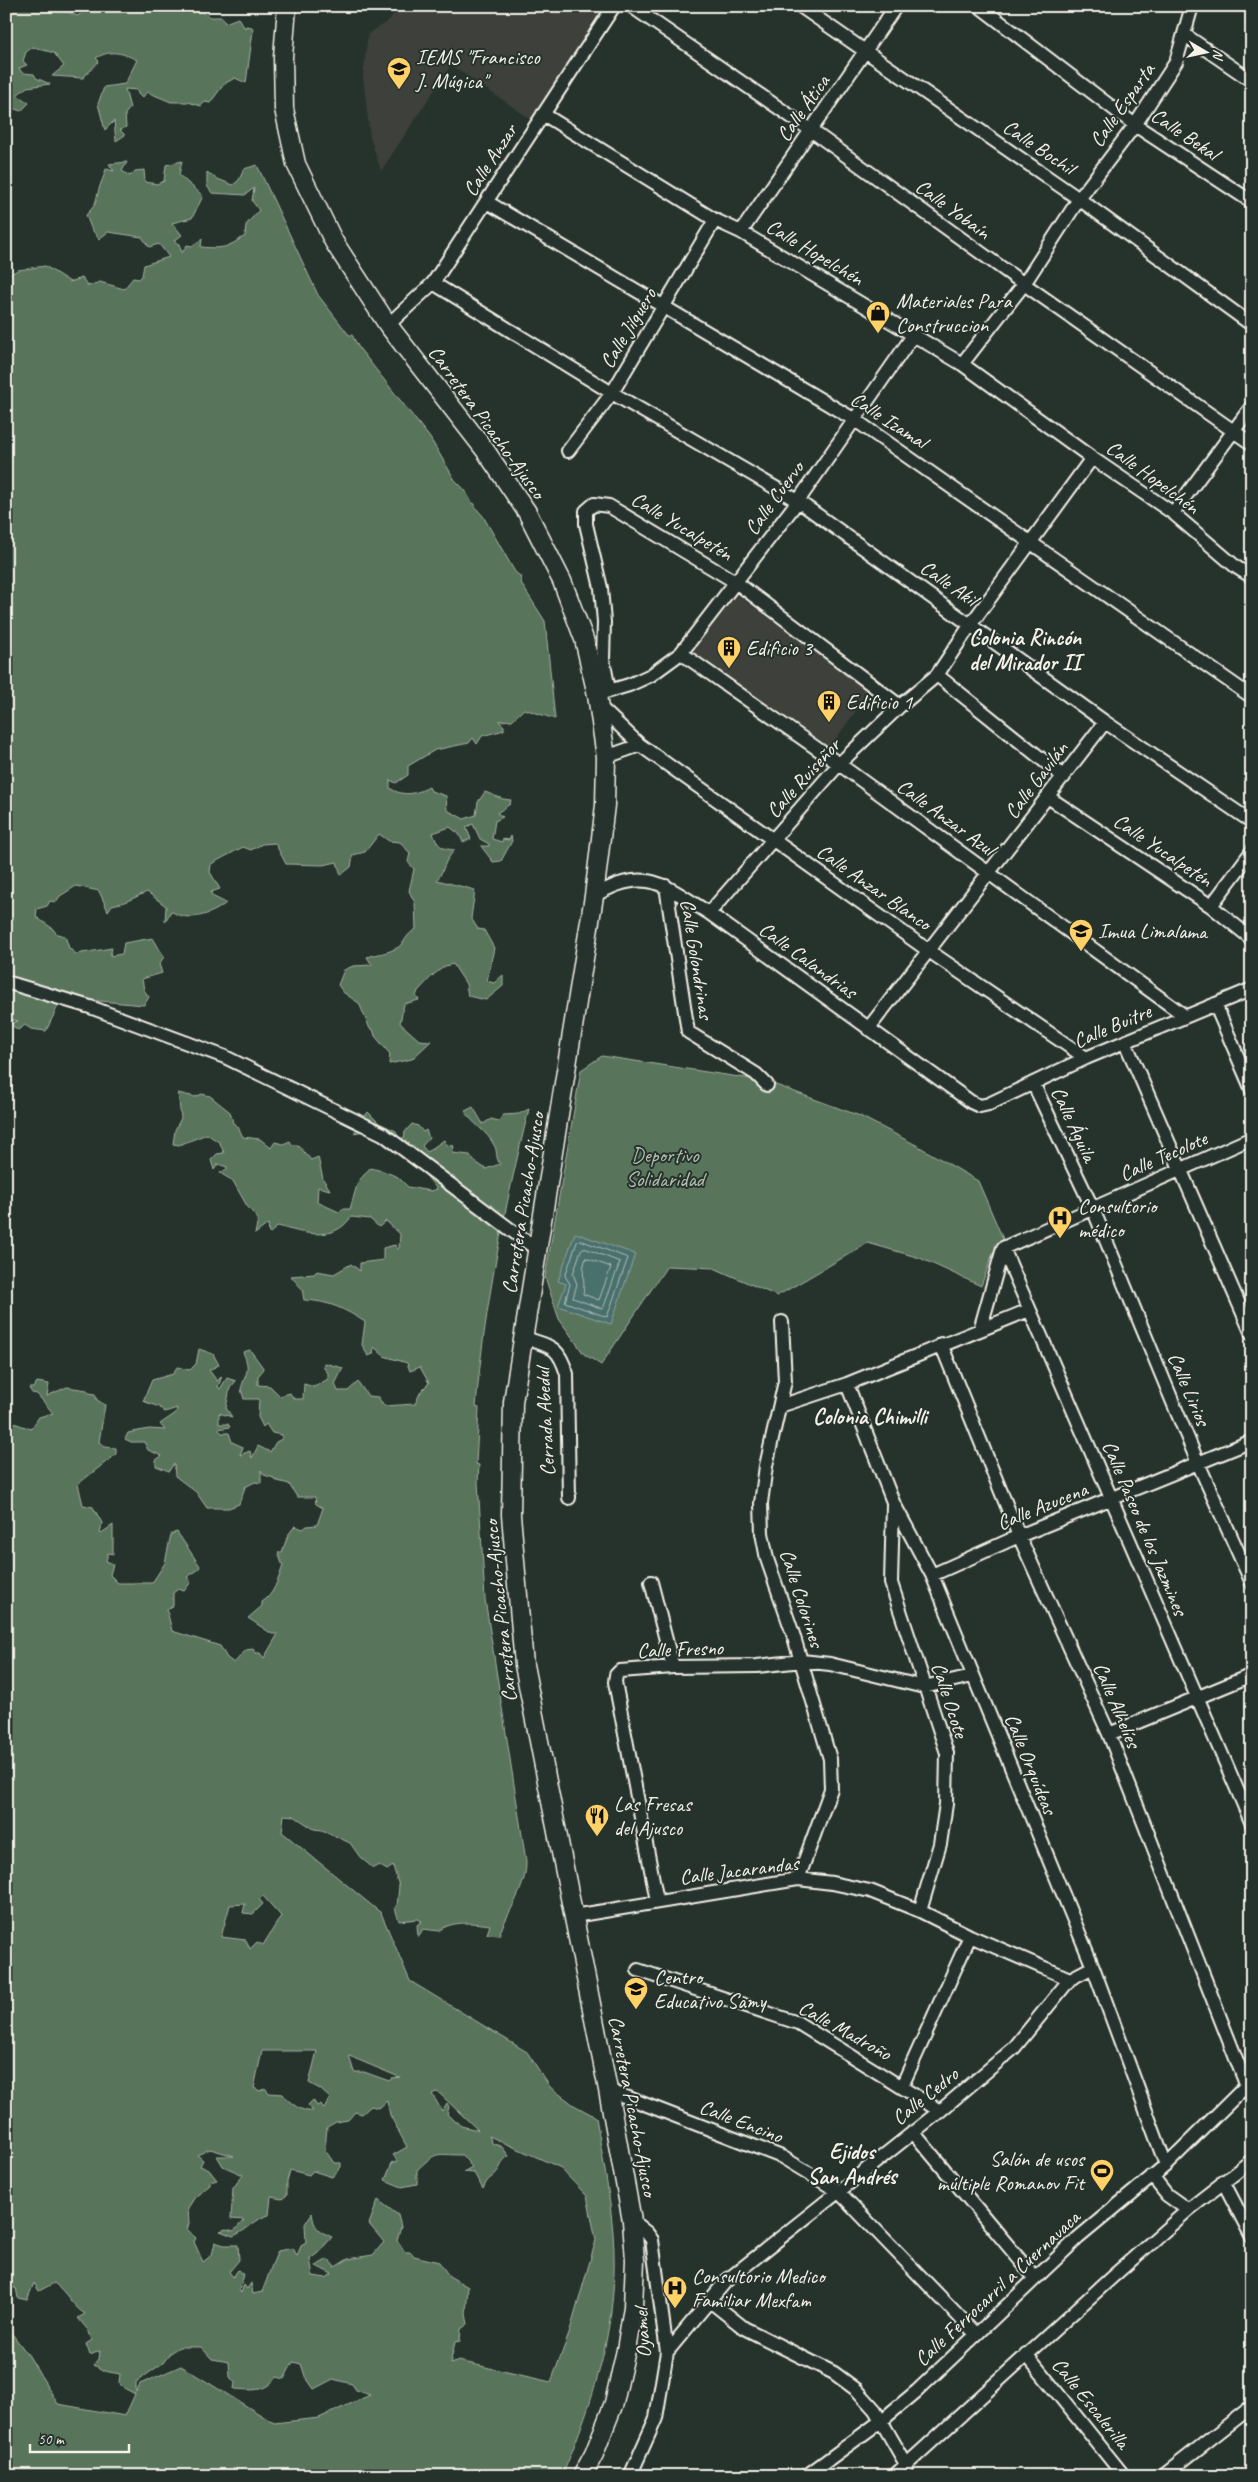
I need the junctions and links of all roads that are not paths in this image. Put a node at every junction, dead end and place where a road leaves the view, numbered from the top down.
1 (287, 6) edge
2 (614, 6) edge
3 (631, 6) edge
4 (800, 6) edge
5 (896, 6) edge
6 (979, 6) edge
7 (1192, 6) edge
8 (1184, 35) junction
9 (866, 53) junction
10 (1252, 81) edge
11 (543, 114) junction
12 (1135, 124) junction
13 (812, 131) junction
14 (1079, 199) junction
15 (487, 202) junction
16 (1252, 202) edge
17 (715, 220) junction
18 (741, 232) junction
19 (434, 283) junction
20 (1024, 284) junction
21 (664, 308) junction
22 (388, 325) junction
23 (1252, 325) edge
24 (914, 334) junction
25 (962, 364) junction
26 (612, 393) junction
27 (1252, 406) edge
28 (855, 420) junction
29 (1234, 431) junction
30 (1252, 444) edge
31 (568, 451) dead end
32 (1092, 458) junction
33 (798, 501) junction
34 (1173, 513) junction
35 (1031, 542) junction
36 (1252, 577) edge
37 (737, 583) junction
38 (971, 624) junction
39 (681, 653) junction
40 (937, 675) junction
41 (602, 697) junction
42 (1252, 697) edge
43 (900, 706) junction
44 (1105, 722) junction
45 (640, 745) junction
46 (606, 757) junction
47 (839, 764) junction
48 (1064, 777) junction
49 (1048, 797) junction
50 (1252, 822) edge
51 (773, 840) junction
52 (1252, 851) edge
53 (989, 874) junction
54 (666, 886) junction
55 (594, 896) junction
56 (1211, 906) junction
57 (708, 913) junction
58 (1252, 940) edge
59 (929, 951) junction
60 (6, 982) edge
61 (1252, 990) edge
62 (1215, 1004) junction
63 (1185, 1016) junction
64 (868, 1029) junction
65 (1125, 1042) junction
66 (1086, 1058) junction
67 (1033, 1083) junction
68 (766, 1084) dead end
69 (1252, 1090) edge
70 (989, 1104) joint
71 (1252, 1138) edge
72 (1182, 1170) junction
73 (1093, 1209) junction
74 (1003, 1248) junction
75 (538, 1251) junction
76 (1029, 1310) junction
77 (782, 1322) dead end
78 (980, 1330) junction
79 (1252, 1334) edge
80 (525, 1338) junction
81 (941, 1344) junction
82 (847, 1384) junction
83 (780, 1406) junction
84 (1252, 1441) edge
85 (1198, 1463) junction
86 (569, 1498) dead end
87 (1111, 1500) junction
88 (893, 1502) junction
89 (1019, 1536) junction
90 (932, 1575) junction
91 (651, 1582) dead end
92 (1252, 1583) edge
93 (802, 1661) junction
94 (673, 1667) junction
95 (1252, 1675) edge
96 (972, 1676) junction
97 (924, 1687) junction
98 (1196, 1697) junction
99 (1109, 1734) junction
100 (1252, 1824) edge
101 (798, 1879) junction
102 (658, 1901) junction
103 (920, 1911) junction
104 (574, 1916) junction
105 (970, 1936) junction
106 (1092, 1967) junction
107 (638, 1970) dead end
108 (1070, 1980) junction
109 (1249, 2082) edge
110 (902, 2086) junction
111 (608, 2090) junction
112 (940, 2111) junction
113 (913, 2132) junction
114 (1252, 2160) edge
115 (1166, 2166) junction
116 (1152, 2176) junction
117 (1224, 2182) junction
118 (838, 2191) junction
119 (1188, 2210) junction
120 (632, 2221) junction
121 (1252, 2237) edge
122 (1035, 2278) junction
123 (710, 2300) junction
124 (976, 2334) junction
125 (667, 2352) junction
126 (1026, 2354) junction
127 (1251, 2407) edge
128 (881, 2421) junction
129 (907, 2466) junction
130 (582, 2476) edge
131 (630, 2476) edge
132 (806, 2476) edge
133 (894, 2476) edge
134 (1124, 2476) edge
135 (1163, 2476) edge

1 - 22 main road, Carretera Picacho-Ajusco
2 - 11 street, Calle Anzar
3 - 13 street, Calle Yobaín
4 - 9 street, Calle Bochil
5 - 9 street, Calle Ática
6 - 12 street, Calle Bekal
7 - 8 street, Calle Esparta
8 - 10 street
8 - 12 street, Calle Esparta
9 - 13 street, Calle Ática
9 - 14 street, Calle Bochil
11 - 15 street, Calle Anzar
11 - 17 street, Calle Hopelchén
12 - 14 street, Calle Esparta
12 - 16 street, Calle Bekal
13 - 18 street, Calle Ática
13 - 20 street, Calle Yobaín
14 - 20 street, Calle Esparta
14 - 23 street, Calle Bochil
15 - 19 street, Calle Anzar
15 - 21 street, Calle Izamal
17 - 18 street, Calle Hopelchén
17 - 21 street, Calle Jilguero
18 - 24 street, Calle Hopelchén
19 - 22 street, Calle Anzar
19 - 26 street, Calle Akil
20 - 25 street, Calle Esparta
20 - 29 street, Calle Yobaín
21 - 26 street, Calle Jilguero
21 - 28 street, Calle Izamal
22 - 41 main road, Carretera Picacho-Ajusco
24 - 25 street, Calle Hopelchén
24 - 28 street, Calle Cuervo
25 - 32 street, Calle Hopelchén
26 - 31 street, Calle Jilguero
26 - 33 street, Calle Akil
27 - 29 street
28 - 33 street, Calle Cuervo
28 - 35 street, Calle Izamal
29 - 30 street, Calle Yobaín
29 - 34 street
32 - 34 street, Calle Hopelchén
32 - 35 street, Calle Ruiseñor
33 - 37 street, Calle Cuervo
33 - 38 street, Calle Akil
34 - 36 street, Calle Hopelchén
35 - 38 street, Calle Ruiseñor
35 - 42 street, Calle Izamal
37 - 39 street, Calle Cuervo
37 - 41 street, Calle Yucalpetén
37 - 43 street, Calle Yucalpetén
38 - 40 street, Calle Ruiseñor
38 - 44 street, Calle Akil
39 - 41 street, Calle Cuervo
39 - 47 street, Calle Anzar Azul
40 - 43 street, Calle Ruiseñor
40 - 48 street
41 - 45 street, Calle Anzar Blanco
41 - 46 main road, Carretera Picacho-Ajusco
43 - 47 street, Calle Ruiseñor
44 - 48 street, Calle Gavilán
44 - 50 street, Calle Akil
45 - 46 street
45 - 51 street, Calle Anzar Blanco
46 - 55 main road, Carretera Picacho-Ajusco
47 - 51 street, Calle Ruiseñor
47 - 53 street, Calle Anzar Azul
48 - 49 street, Calle Gavilán
49 - 53 street, Calle Gavilán
49 - 56 street, Calle Yucalpetén
51 - 57 street, Calle Ruiseñor
51 - 59 street, Calle Anzar Blanco
52 - 56 street
53 - 59 street, Calle Gavilán
53 - 63 street, Calle Anzar Azul
54 - 55 street, Calle Calandrias
54 - 57 street, Calle Calandrias
54 - 68 street, Calle Golondrinas
55 - 75 main road, Carretera Picacho-Ajusco
56 - 58 street, Calle Yucalpetén
57 - 64 street, Calle Calandrias
59 - 64 street, Calle Gavilán
59 - 66 street, Calle Anzar Blanco
60 - 75 street
61 - 62 street, Calle Buitre
62 - 63 street, Calle Buitre
62 - 69 street
63 - 65 street, Calle Buitre
64 - 70 street, Calle Calandrias
65 - 66 street, Calle Buitre
65 - 72 street
66 - 67 street, Calle Buitre
67 - 70 street, Calle Buitre
67 - 73 street, Calle Águila
71 - 72 street, Calle Tecolote
72 - 73 street, Calle Tecolote
72 - 79 street
73 - 74 street, Calle Tecolote
73 - 85 street, Calle Lirios
74 - 76 street, Calle Paseo de los Jazmines
74 - 78 street
75 - 80 main road, Carretera Picacho-Ajusco
76 - 78 street
76 - 87 street, Calle Paseo de los Jazmines
77 - 83 street, Calle Colorines
78 - 81 street
80 - 86 street, Cerrada Abedul
80 - 104 main road, Carretera Picacho-Ajusco
81 - 82 street
81 - 89 street, Calle Alhelíes
82 - 83 street
82 - 88 street, Calle Orquídeas
83 - 93 street, Calle Colorines
84 - 85 street, Calle Azucena
85 - 87 street, Calle Azucena
85 - 92 street, Calle Lirios
87 - 89 street, Calle Azucena
87 - 98 street, Calle Paseo de los Jazmines
88 - 90 street, Calle Orquídeas
88 - 97 street, Calle Ocote
89 - 90 street, Calle Azucena
89 - 99 street, Calle Alhelíes
90 - 96 street, Calle Orquídeas
91 - 94 street
93 - 94 street, Calle Fresno
93 - 97 street, Calle Fresno
93 - 101 street, Calle Colorines
94 - 102 street, Calle Fresno
95 - 98 street
96 - 97 street, Calle Fresno
96 - 106 street, Calle Orquídeas
97 - 103 street, Calle Ocote
98 - 99 street
98 - 100 street, Calle Paseo de los Jazmines
99 - 109 street, Calle Alhelíes
101 - 102 street, Calle Jacarandas
101 - 103 street, Calle Jacarandas
102 - 104 street, Calle Jacarandas
103 - 105 street, Calle Jacarandas
104 - 111 main road, Carretera Picacho-Ajusco
105 - 108 street, Calle Jacarandas
105 - 110 street
106 - 108 street, Calle Cedro
106 - 115 street, Calle Orquídeas
107 - 110 street, Calle Madroño
108 - 112 street, Calle Cedro
109 - 115 street, Calle Ferrocarril a Cuernavaca
110 - 112 street, Calle Madroño
111 - 118 street, Calle Encino
111 - 120 main road, Carretera Picacho-Ajusco
112 - 113 street, Calle Cedro
113 - 118 street, Calle Cedro
113 - 122 street
114 - 117 street
115 - 116 street, Calle Ferrocarril a Cuernavaca
116 - 119 street
116 - 122 street, Calle Ferrocarril a Cuernavaca
117 - 119 street
117 - 121 street
118 - 123 street, Calle Cedro
118 - 124 street, Calle Encino
119 - 126 street
120 - 125 street, Oyamel
120 - 130 main road, Carretera Picacho-Ajusco
122 - 124 street, Calle Ferrocarril a Cuernavaca
123 - 125 street, Calle Cedro
123 - 128 street
124 - 128 street, Calle Ferrocarril a Cuernavaca
125 - 131 street, Oyamel
126 - 129 street
126 - 134 street, Calle Escalerilla
127 - 135 street
128 - 129 street
128 - 132 street, Calle Ferrocarril a Cuernavaca
129 - 133 street

